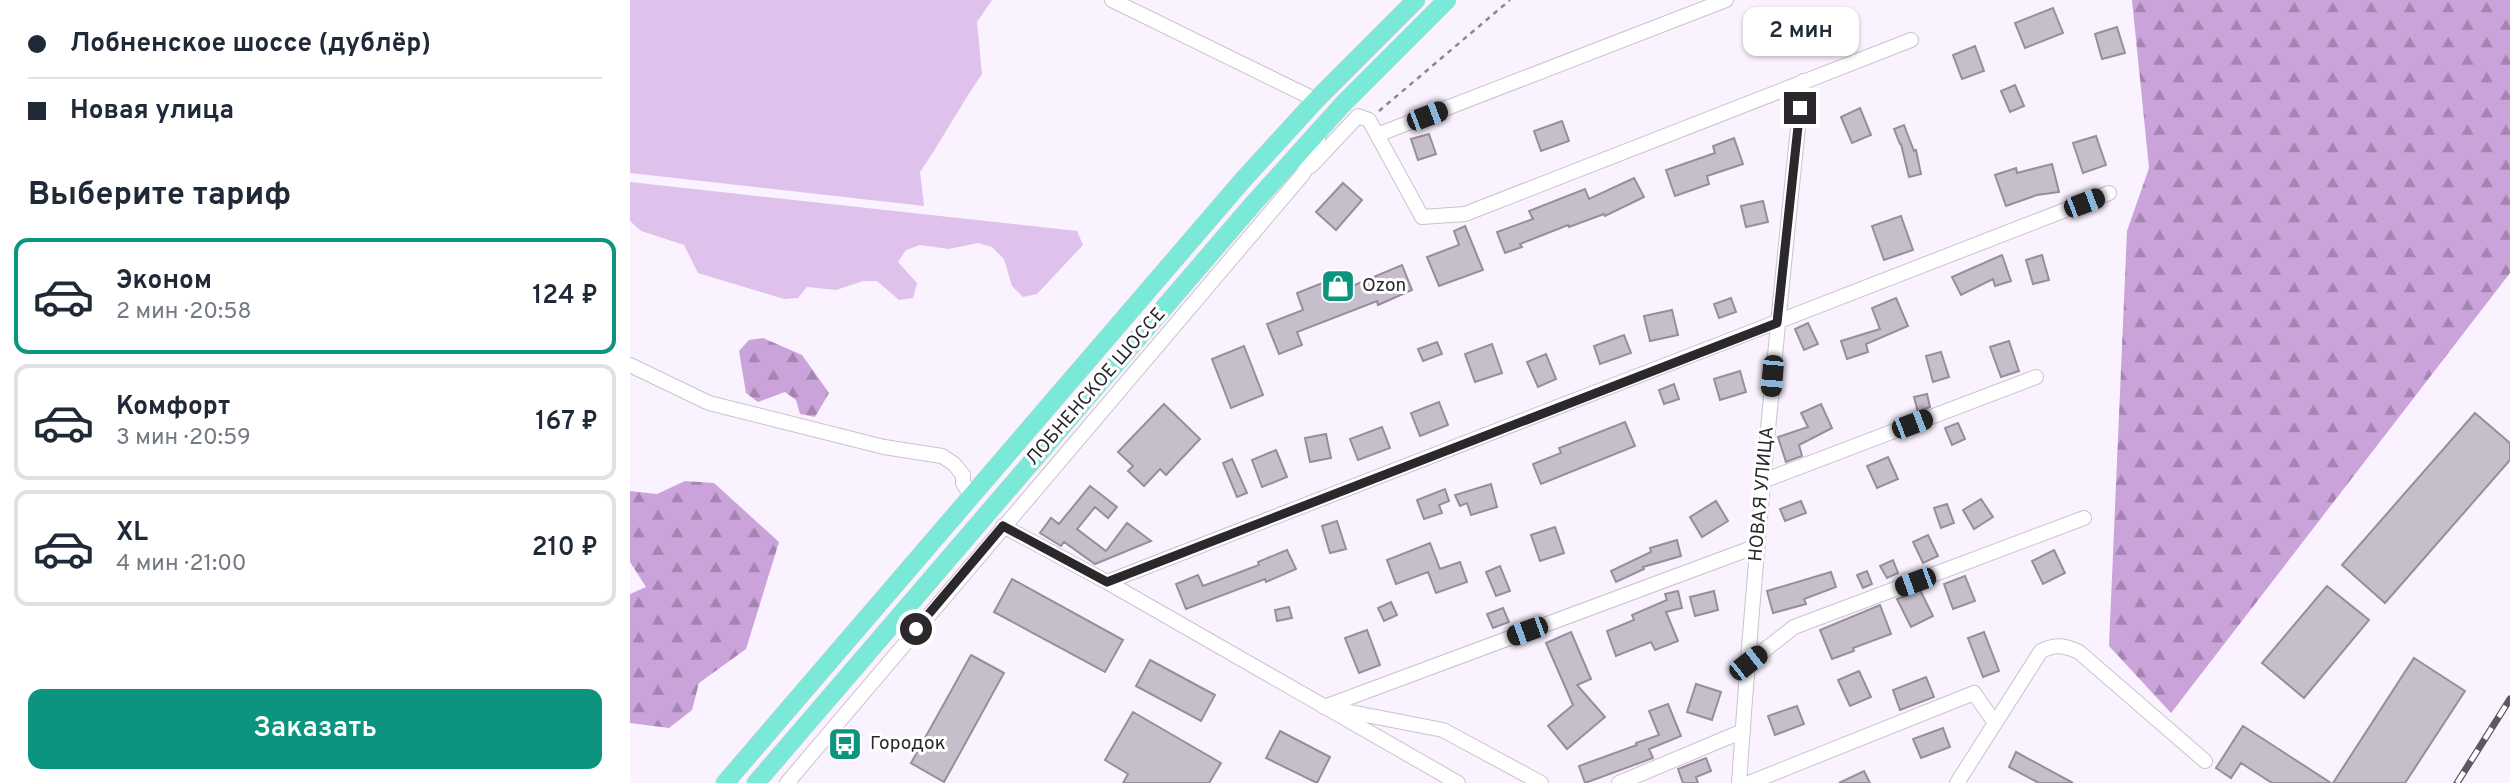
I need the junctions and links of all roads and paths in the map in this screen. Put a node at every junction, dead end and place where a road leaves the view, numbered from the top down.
1 (1112, 0) edge
2 (1416, 0) edge
3 (1447, 0) edge
4 (1510, 0) edge
5 (1726, 0) edge
6 (1911, 40) dead end
7 (1803, 81) junction
8 (1316, 100) junction
9 (1369, 120) junction
10 (1321, 129) junction
11 (1377, 135) junction
12 (1303, 174) junction
13 (2109, 193) dead end
14 (1777, 323) junction
15 (630, 365) edge
16 (2036, 376) dead end
17 (1763, 481) junction
18 (971, 496) junction
19 (2084, 518) dead end
20 (1003, 526) junction
21 (1757, 545) junction
22 (1107, 582) junction
23 (1748, 663) junction
24 (1324, 707) junction
25 (1995, 723) junction
26 (1743, 731) junction
27 (2205, 761) dead end
28 (725, 783) edge
29 (756, 783) edge
30 (786, 783) edge
31 (1458, 783) edge
32 (1541, 783) edge
33 (1619, 783) edge
34 (1740, 783) edge
35 (1749, 783) edge
36 (1956, 783) edge

1 - 8 street
2 - 8 main road, ЛОБНЕНСКОЕ ШОССЕ
3 - 10 main road, ЛОБНЕНСКОЕ ШОССЕ
4 - 9 path
5 - 11 street
6 - 7 street
7 - 11 street
7 - 14 street, НОВАЯ УЛИЦА
8 - 18 main road, ЛОБНЕНСКОЕ ШОССЕ
9 - 11 street
9 - 12 street
10 - 12 street
10 - 29 main road, ЛОБНЕНСКОЕ ШОССЕ
12 - 20 street
13 - 14 street
14 - 17 street, НОВАЯ УЛИЦА
14 - 22 street
15 - 18 street
16 - 17 street
17 - 21 street, НОВАЯ УЛИЦА
18 - 28 main road, ЛОБНЕНСКОЕ ШОССЕ
19 - 23 street
20 - 22 street
20 - 30 street
21 - 23 street, НОВАЯ УЛИЦА
21 - 24 street
22 - 24 street
23 - 26 street, НОВАЯ УЛИЦА
24 - 31 street
24 - 32 street
25 - 27 street
25 - 35 street
25 - 36 street
26 - 33 street
26 - 34 street, НОВАЯ УЛИЦА

